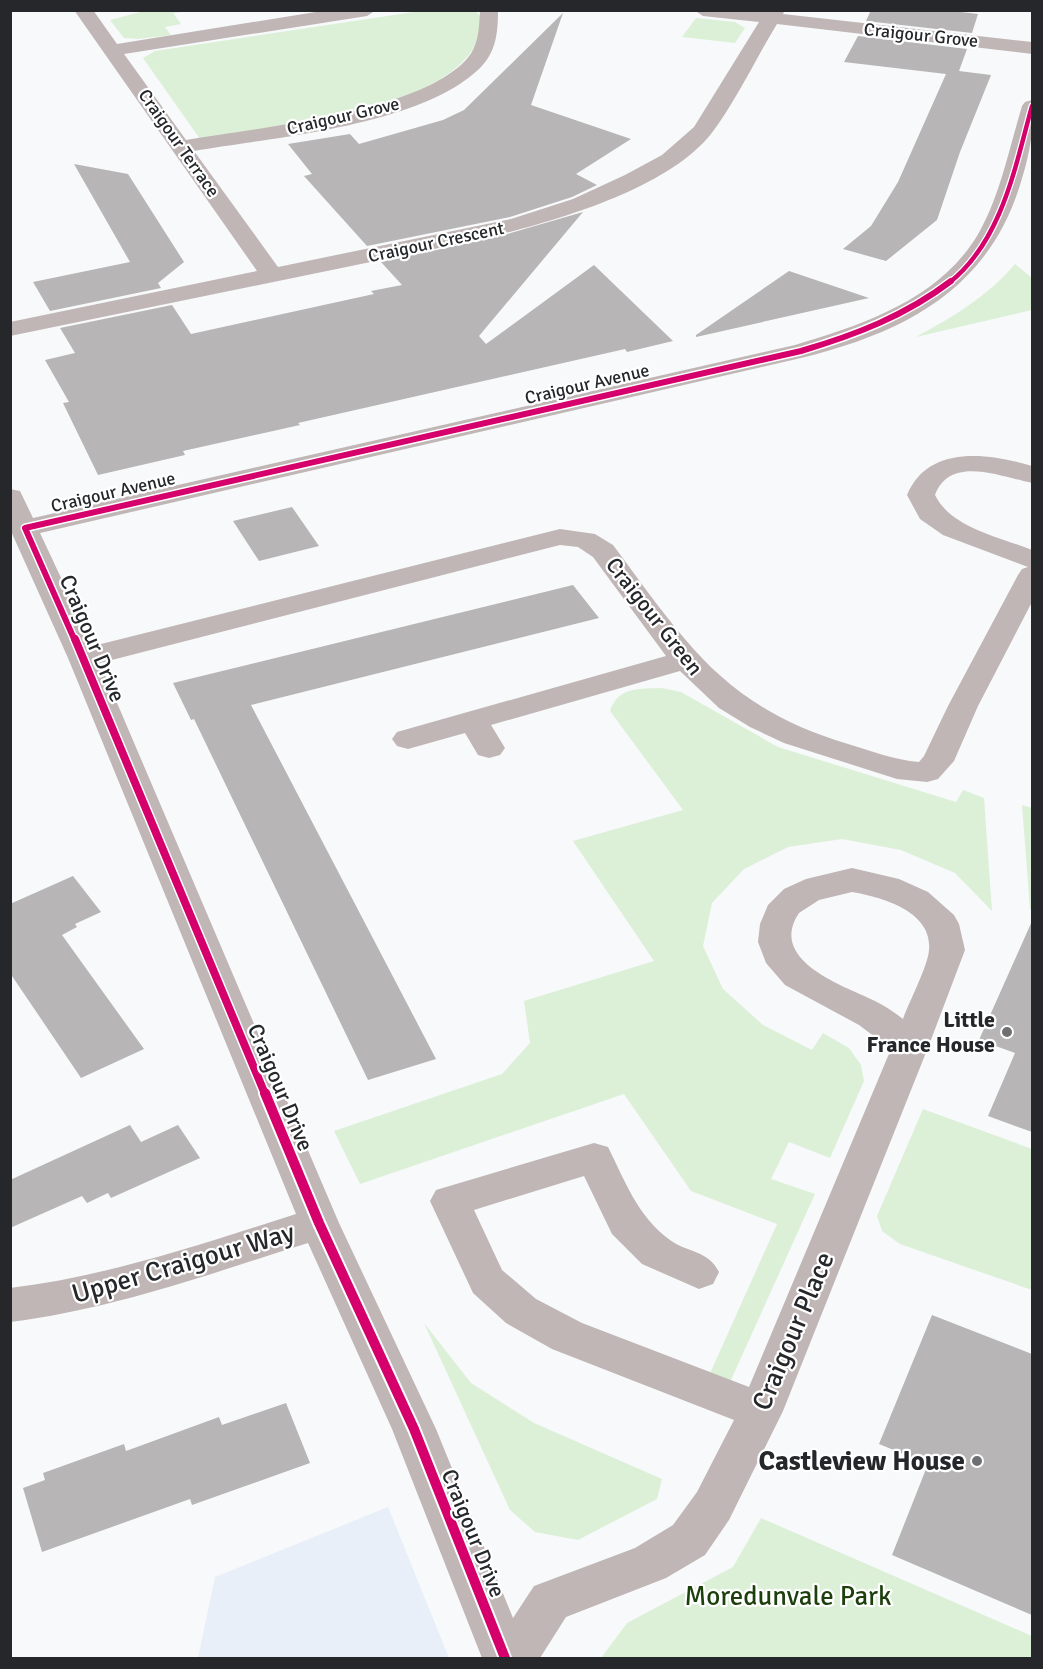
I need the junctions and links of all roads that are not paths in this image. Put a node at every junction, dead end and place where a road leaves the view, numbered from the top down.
1 (83, 10) edge
2 (367, 10) edge
3 (489, 10) edge
4 (703, 10) edge
5 (773, 14) edge
6 (1032, 48) edge
7 (112, 50) junction
8 (1032, 106) edge
9 (182, 147) junction
10 (273, 277) junction
11 (10, 329) edge
12 (1032, 475) edge
13 (18, 512) edge
14 (1032, 560) edge
15 (1032, 575) edge
16 (83, 658) junction
17 (685, 660) junction
18 (408, 739) dead end
19 (910, 1045) junction
20 (318, 1223) junction
21 (699, 1272) dead end
22 (10, 1305) edge
23 (761, 1411) junction
24 (505, 1659) edge
25 (514, 1659) edge

1 - 7 street, Craigour Terrace
2 - 7 street
3 - 9 street, Craigour Grove
4 - 5 street, Craigour Grove
5 - 6 street, Craigour Grove
5 - 10 street, Craigour Crescent
7 - 9 street, Craigour Terrace
8 - 13 street, Craigour Avenue
9 - 10 street, Craigour Terrace
10 - 11 street, Craigour Crescent
12 - 14 street
13 - 16 street, Craigour Drive
15 - 17 street, Craigour Green
16 - 17 street, Craigour Green
16 - 20 street, Craigour Drive
17 - 18 street
19 - 19 street, Craigour Place
19 - 23 street, Craigour Place
20 - 22 street, Upper Craigour Way
20 - 24 street, Craigour Drive
21 - 23 street
23 - 25 street, Craigour Place

